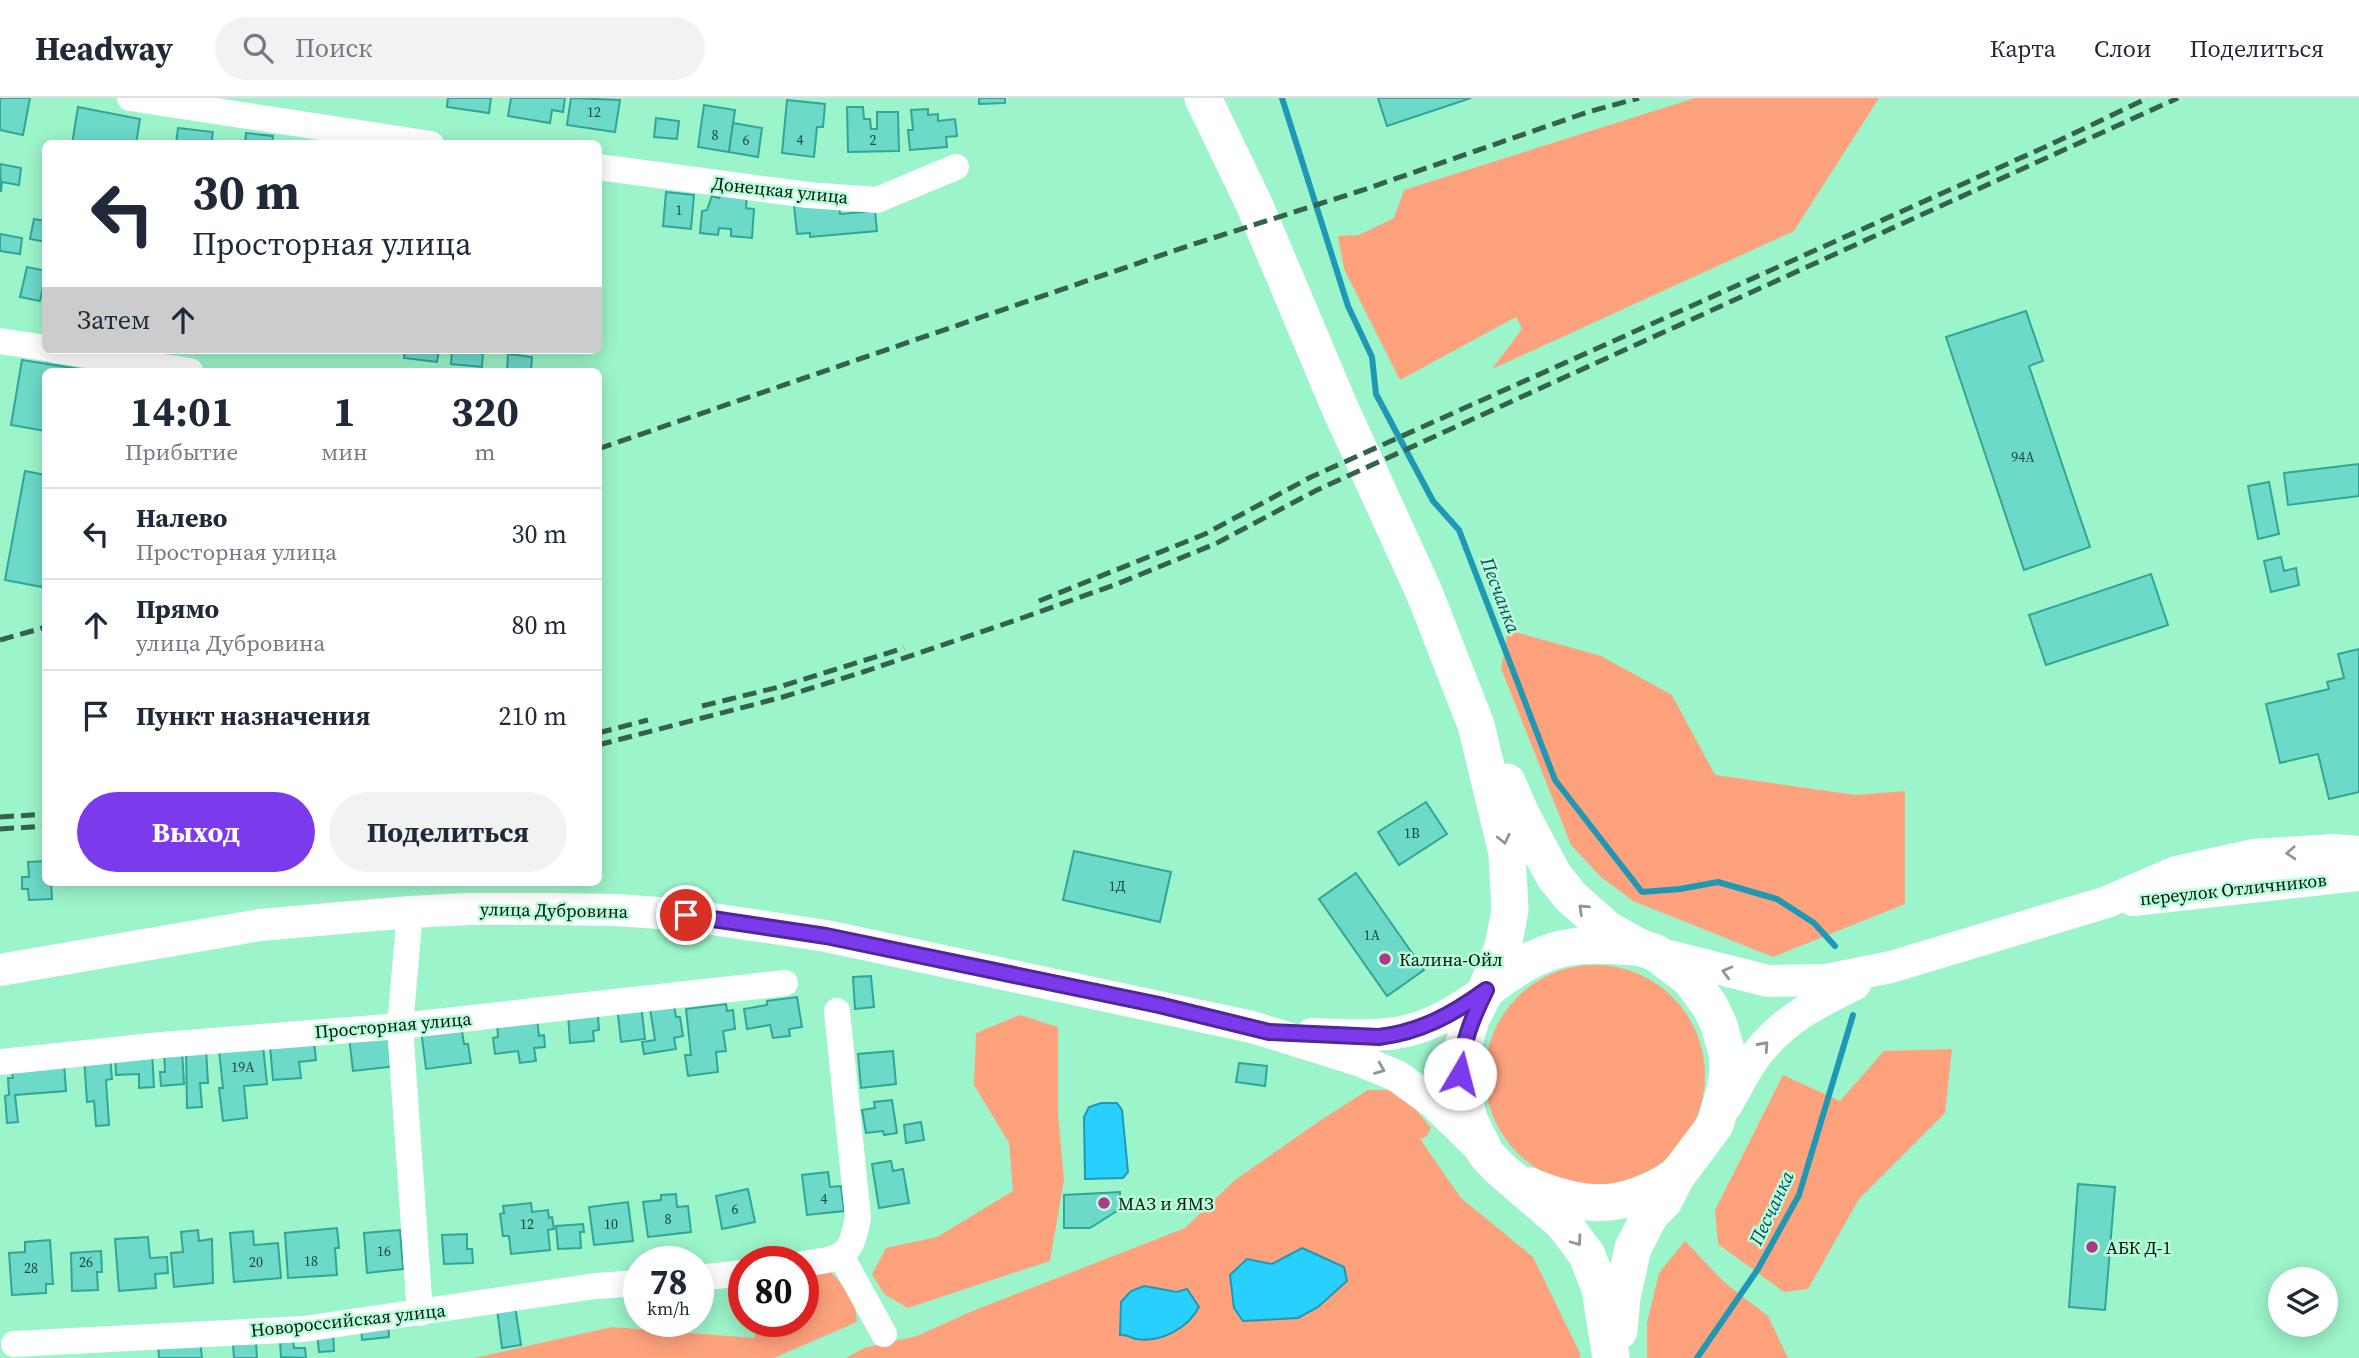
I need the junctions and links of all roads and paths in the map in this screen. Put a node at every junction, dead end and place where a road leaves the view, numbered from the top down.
1 (130, 98) edge
2 (1203, 98) edge
3 (405, 140) edge
4 (956, 167) dead end
5 (602, 168) edge
6 (0, 341) edge
7 (42, 347) edge
8 (81, 354) edge
9 (171, 368) edge
10 (1476, 725) junction
11 (2359, 852) edge
12 (2359, 875) edge
13 (2107, 902) junction
14 (410, 912) junction
15 (1648, 950) junction
16 (1891, 967) junction
17 (0, 970) edge
18 (785, 983) dead end
19 (1486, 990) junction
20 (837, 1012) dead end
21 (400, 1026) junction
22 (1269, 1032) junction
23 (0, 1062) edge
24 (1715, 1125) junction
25 (1498, 1166) junction
26 (1676, 1177) junction
27 (841, 1255) junction
28 (819, 1260) edge
29 (623, 1284) edge
30 (420, 1313) junction
31 (884, 1334) dead end
32 (15, 1344) dead end
33 (1611, 1358) edge

1 - 3 street
2 - 10 highway
4 - 5 street, Донецкая улица
6 - 7 street
8 - 9 street
15 -> 10 highway
10 -> 19 highway
11 -> 13 main road, переулок Отличников
12 - 13 main road, переулок Отличников
13 - 16 main road, переулок Отличников
14 - 17 main road, улица Дубровина
14 - 21 street
14 - 22 main road, улица Дубровина
16 -> 15 main road
15 - 19 highway
15 - 24 highway
24 -> 16 main road
18 - 21 street, Просторная улица
19 - 22 main road
19 - 25 highway
20 - 27 street
21 - 23 street, Просторная улица
21 - 30 street
22 -> 25 main road
24 - 26 highway
25 - 26 highway
25 -> 33 highway
26 - 33 highway
27 - 28 street
27 - 31 street
29 - 30 street, Новороссийская улица
30 - 32 street, Новороссийская улица

